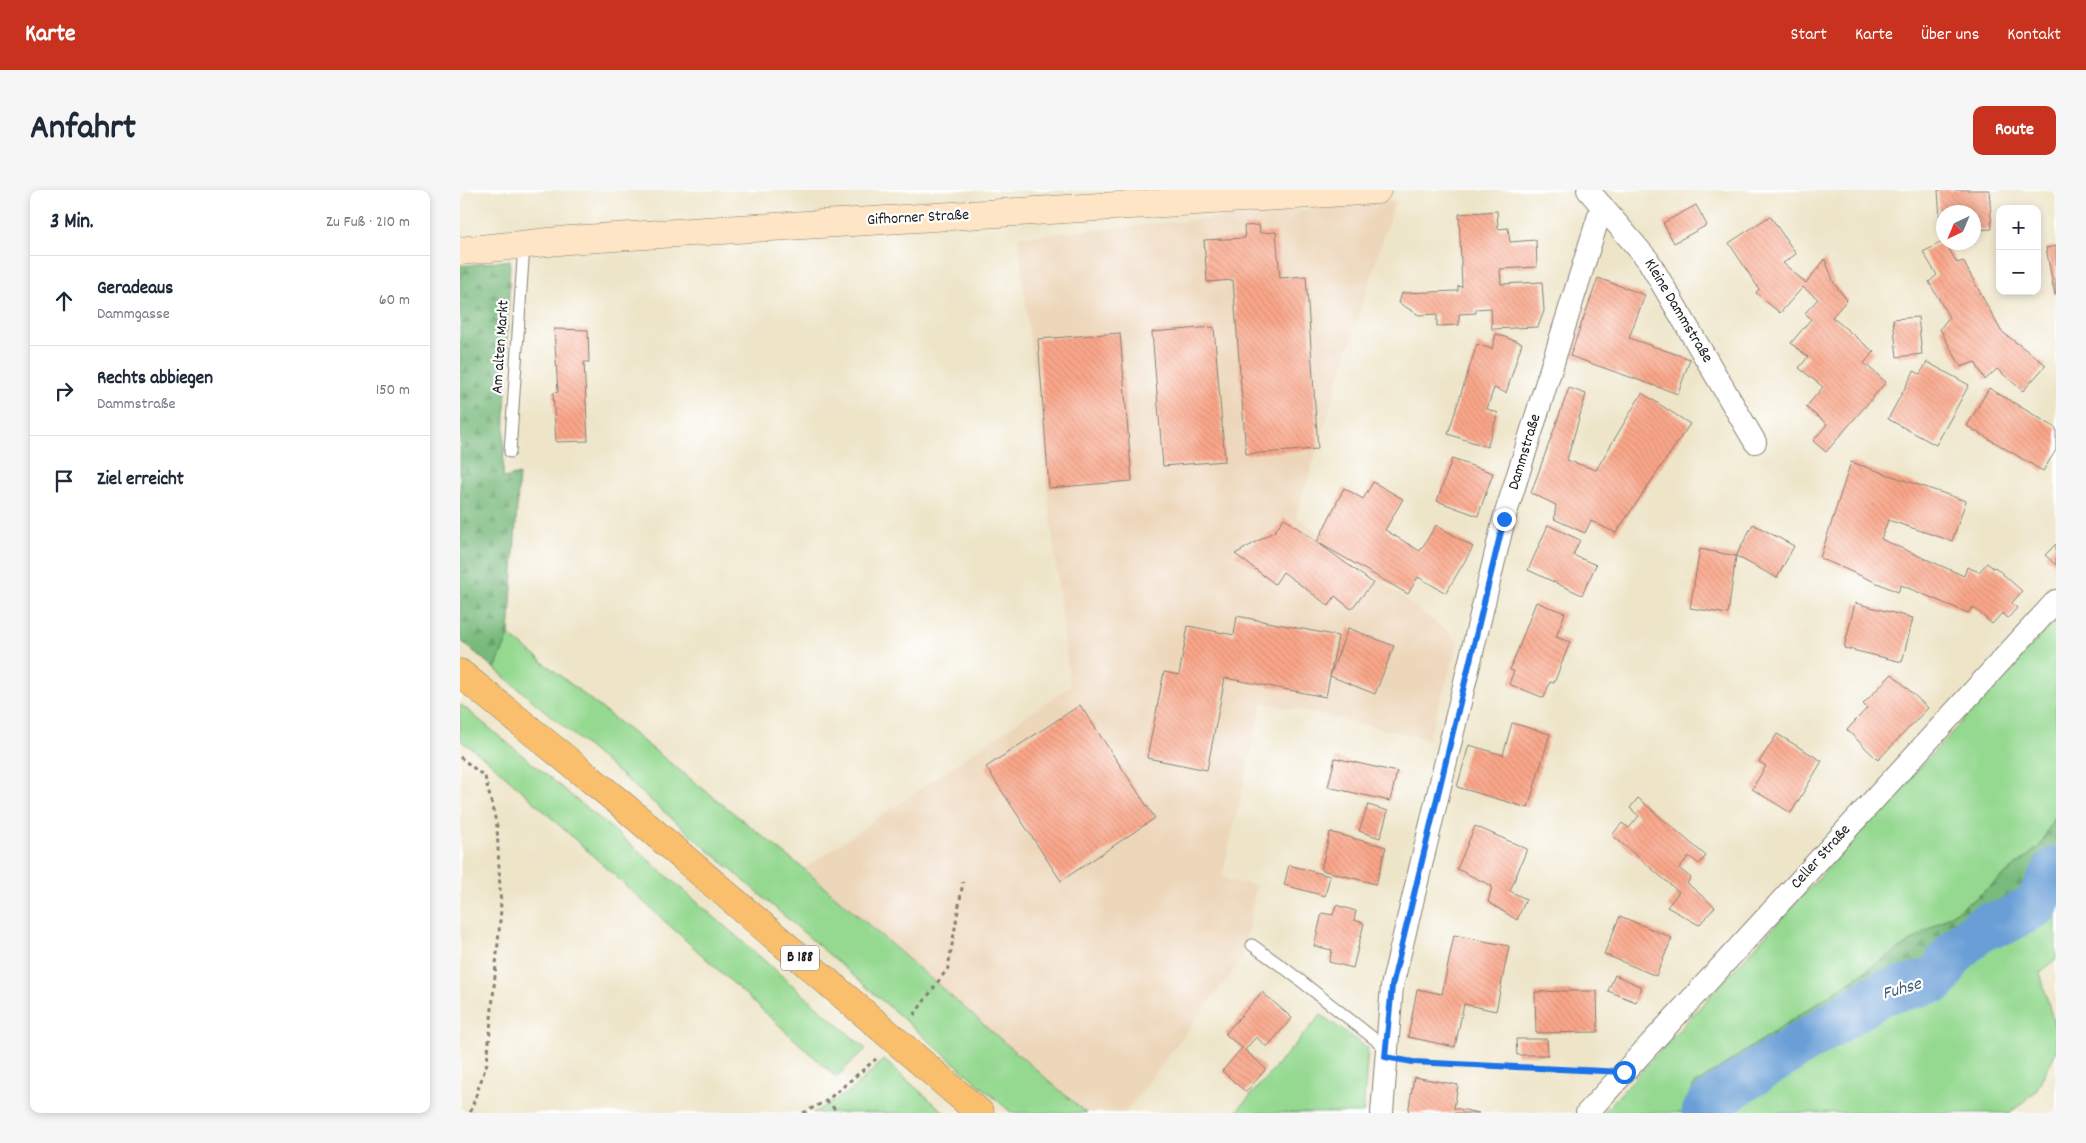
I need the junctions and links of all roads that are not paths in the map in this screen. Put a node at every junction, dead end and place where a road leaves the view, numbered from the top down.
1 (1377, 190) edge
2 (1595, 198) edge
3 (524, 244) junction
4 (460, 251) edge
5 (1754, 442) dead end
6 (510, 452) dead end
7 (2056, 601) edge
8 (460, 673) edge
9 (1252, 945) dead end
10 (1385, 1052) junction
11 (980, 1113) edge
12 (1382, 1113) edge
13 (1587, 1113) edge

1 - 3 street, Gifhorner Straße
2 - 5 street, Kleine Dammstraße
2 - 10 street, Dammstraße
3 - 4 street, Gifhorner Straße
3 - 6 lane, Am alten Markt
7 - 13 street, Celler Straße
8 - 11 main road, B 188
9 - 10 lane
10 - 12 street, Dammstraße

